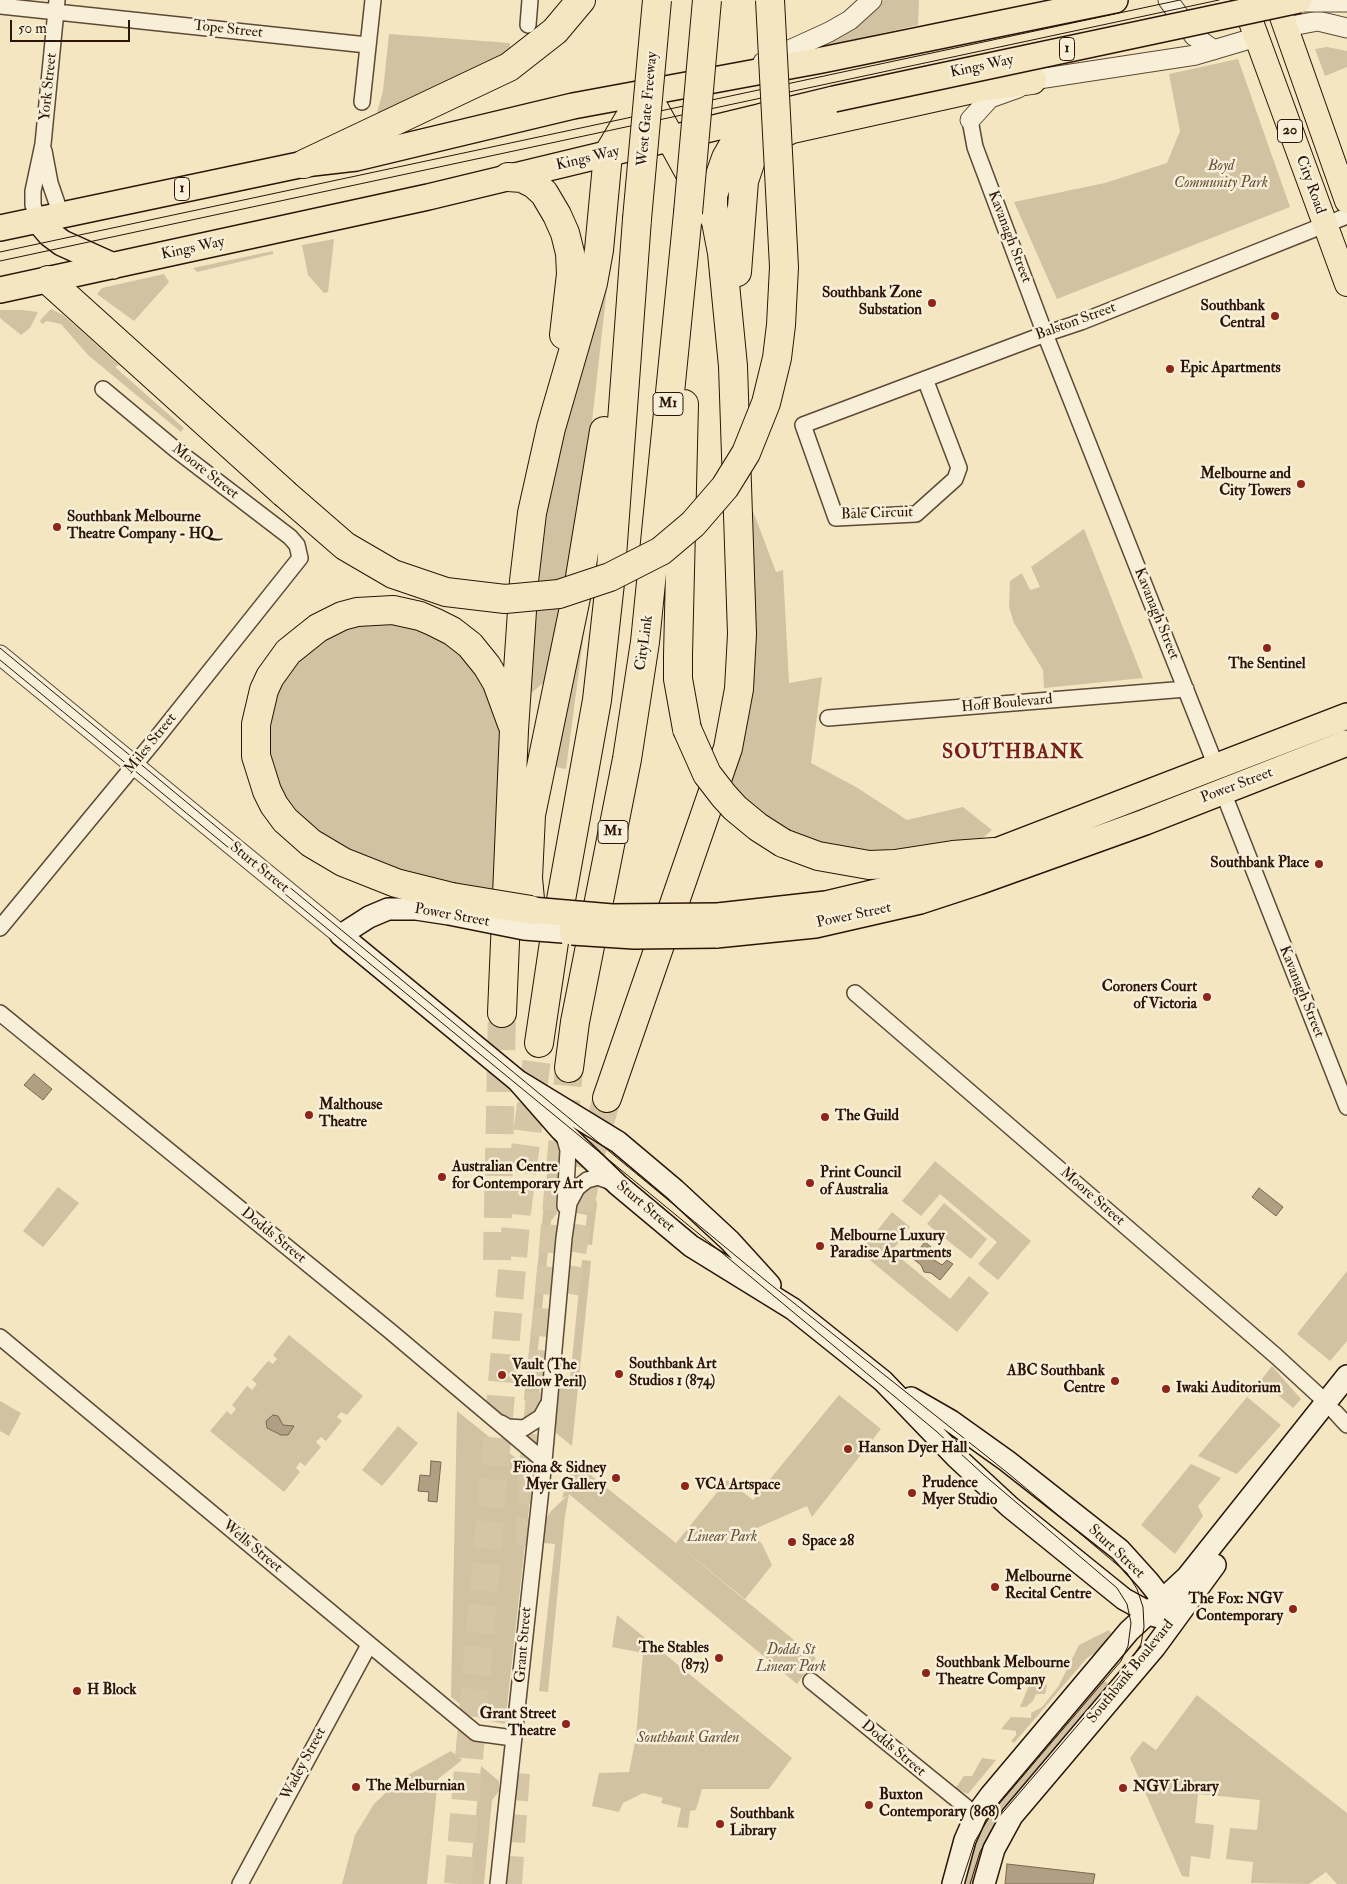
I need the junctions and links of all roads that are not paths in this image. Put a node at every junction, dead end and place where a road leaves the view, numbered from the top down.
1 (373, 0) edge
2 (530, 0) edge
3 (581, 0) edge
4 (657, 0) edge
5 (707, 0) edge
6 (770, 0) edge
7 (872, 0) edge
8 (1115, 0) edge
9 (1168, 0) edge
10 (1243, 0) edge
11 (1290, 0) edge
12 (1347, 2) edge
13 (0, 6) edge
14 (57, 6) edge
15 (528, 25) dead end
16 (1286, 27) junction
17 (1347, 28) edge
18 (1257, 37) junction
19 (367, 44) junction
20 (1214, 50) junction
21 (733, 76) junction
22 (1032, 80) junction
23 (645, 92) junction
24 (362, 102) dead end
25 (764, 117) junction
26 (970, 120) joint
27 (672, 139) junction
28 (43, 144) junction
29 (608, 154) junction
30 (304, 164) junction
31 (508, 177) junction
32 (1347, 201) edge
33 (688, 213) junction
34 (1347, 216) edge
35 (49, 218) junction
36 (637, 219) junction
37 (716, 222) junction
38 (1324, 225) junction
39 (0, 228) edge
40 (113, 266) junction
41 (48, 280) junction
42 (1347, 284) edge
43 (0, 290) edge
44 (1045, 334) junction
45 (733, 366) junction
46 (925, 379) junction
47 (103, 389) dead end
48 (803, 425) joint
49 (551, 428) junction
50 (300, 558) joint
51 (0, 655) edge
52 (1186, 689) junction
53 (1347, 716) edge
54 (828, 718) dead end
55 (514, 730) junction
56 (1347, 743) edge
57 (134, 766) junction
58 (1216, 766) junction
59 (1223, 792) junction
60 (994, 852) junction
61 (451, 905) junction
62 (531, 910) junction
63 (717, 926) junction
64 (0, 928) edge
65 (563, 932) junction
66 (341, 935) junction
67 (855, 993) dead end
68 (0, 1013) edge
69 (502, 1013) tunnel mouth
70 (539, 1043) tunnel mouth
71 (568, 1068) tunnel mouth
72 (518, 1081) junction
73 (607, 1098) tunnel mouth
74 (1347, 1107) edge
75 (561, 1130) junction
76 (618, 1185) junction
77 (564, 1238) junction
78 (793, 1308) junction
79 (0, 1337) edge
80 (1347, 1376) edge
81 (883, 1381) junction
82 (547, 1406) junction
83 (1339, 1409) edge
84 (491, 1418) junction
85 (544, 1462) junction
86 (1108, 1587) junction
87 (1156, 1606) junction
88 (1173, 1621) junction
89 (1122, 1640) junction
90 (369, 1645) junction
91 (811, 1681) dead end
92 (513, 1738) junction
93 (976, 1815) junction
94 (240, 1884) edge
95 (498, 1884) edge
96 (953, 1884) edge
97 (984, 1884) edge

1 - 19 street
2 - 15 street
3 - 30 highway
4 - 36 highway, West Gate Freeway / M1, bridge
5 - 33 highway, M1, bridge
6 - 41 highway, bridge
7 - 21 street
8 - 21 highway, 1
9 - 20 street
10 - 18 main road, City Road / 20
11 - 12 street, Kings Way, bridge
11 - 16 main road, City Road / 20
11 - 25 highway, Kings Way / 1, bridge
13 - 14 street, Tope Street
14 - 19 street, Tope Street
14 - 28 street, York Street
16 - 17 street
16 - 18 main road
16 - 32 main road, City Road / 20
18 - 20 street, Kings Way
18 - 38 main road, City Road / 20
19 - 24 street
20 - 22 street, Kings Way
21 - 23 highway, 1
22 - 26 street, Kings Way
22 - 45 highway
23 - 27 highway
23 - 29 highway
23 - 30 highway, 1
25 - 27 highway, Kings Way / 1
25 - 37 highway
26 - 44 street, Kavanagh Street
27 - 29 highway, Kings Way / 1
27 - 37 highway
28 - 35 street, York Street
28 - 35 street, York Street
29 - 31 highway, Kings Way / 1
29 - 49 highway
30 - 35 highway, 1
31 - 40 highway, Kings Way / 1
31 - 49 highway
33 - 60 highway, bridge
33 - 71 highway, CityLink / M1, bridge
34 - 38 street, Balston Street
35 - 39 highway, 1
35 - 40 highway
36 - 62 highway
36 - 70 highway, M1
37 - 45 highway
38 - 42 main road, City Road / 20
38 - 44 street, Balston Street
40 - 41 highway, Kings Way / 1
41 - 43 highway, Kings Way / 1
44 - 46 street, Balston Street
44 - 52 street, Kavanagh Street
45 - 73 highway
46 - 48 street, Balston Street
46 - 48 street, Bale Circuit
47 - 50 street, Moore Street
49 - 55 highway
50 - 57 street, Miles Street
51 - 57 street, Sturt Street
52 - 54 street, Hoff Boulevard
52 - 58 street, Kavanagh Street
53 - 58 highway, Power Street
55 - 61 highway
55 - 69 highway
56 - 59 highway, Power Street
57 - 64 street, Miles Street
57 - 66 street, Sturt Street
58 - 59 highway, Kavanagh Street
58 - 60 highway, Power Street
59 - 63 highway, Power Street
59 - 74 street, Kavanagh Street
60 - 63 highway, Power Street
61 - 62 highway, bridge
61 - 65 main road, Power Street, bridge
61 - 66 main road, Power Street
62 - 63 highway, Power Street, bridge
62 - 65 highway, bridge
63 - 65 highway, Power Street, bridge
66 - 72 main road, Sturt Street
67 - 83 street, Moore Street
68 - 84 street, Dodds Street
72 - 75 main road, Sturt Street
72 - 78 main road, Sturt Street
75 - 76 main road, Sturt Street
75 - 77 street, Grant Street
76 - 77 street, Grant Street
76 - 78 main road, Sturt Street
77 - 82 street, Grant Street
78 - 81 main road, Sturt Street
79 - 90 street, Wells Street
80 - 83 main road, Southbank Boulevard
81 - 86 main road, Sturt Street
81 - 87 main road, Sturt Street
82 - 84 street
82 - 85 street, Grant Street
83 - 87 main road, Southbank Boulevard
83 - 88 main road, Southbank Boulevard
84 - 85 street, Dodds Street
85 - 92 street, Grant Street
86 - 87 main road, Sturt Street
86 - 89 main road, Southbank Boulevard
87 - 88 main road, Sturt Street
87 - 89 main road, Southbank Boulevard
88 - 97 main road, Southbank Boulevard
89 - 93 main road, Southbank Boulevard
90 - 92 street, Wells Street
90 - 94 street, Wadey Street
91 - 93 street, Dodds Street
92 - 95 street, Grant Street
93 - 96 main road, Southbank Boulevard

